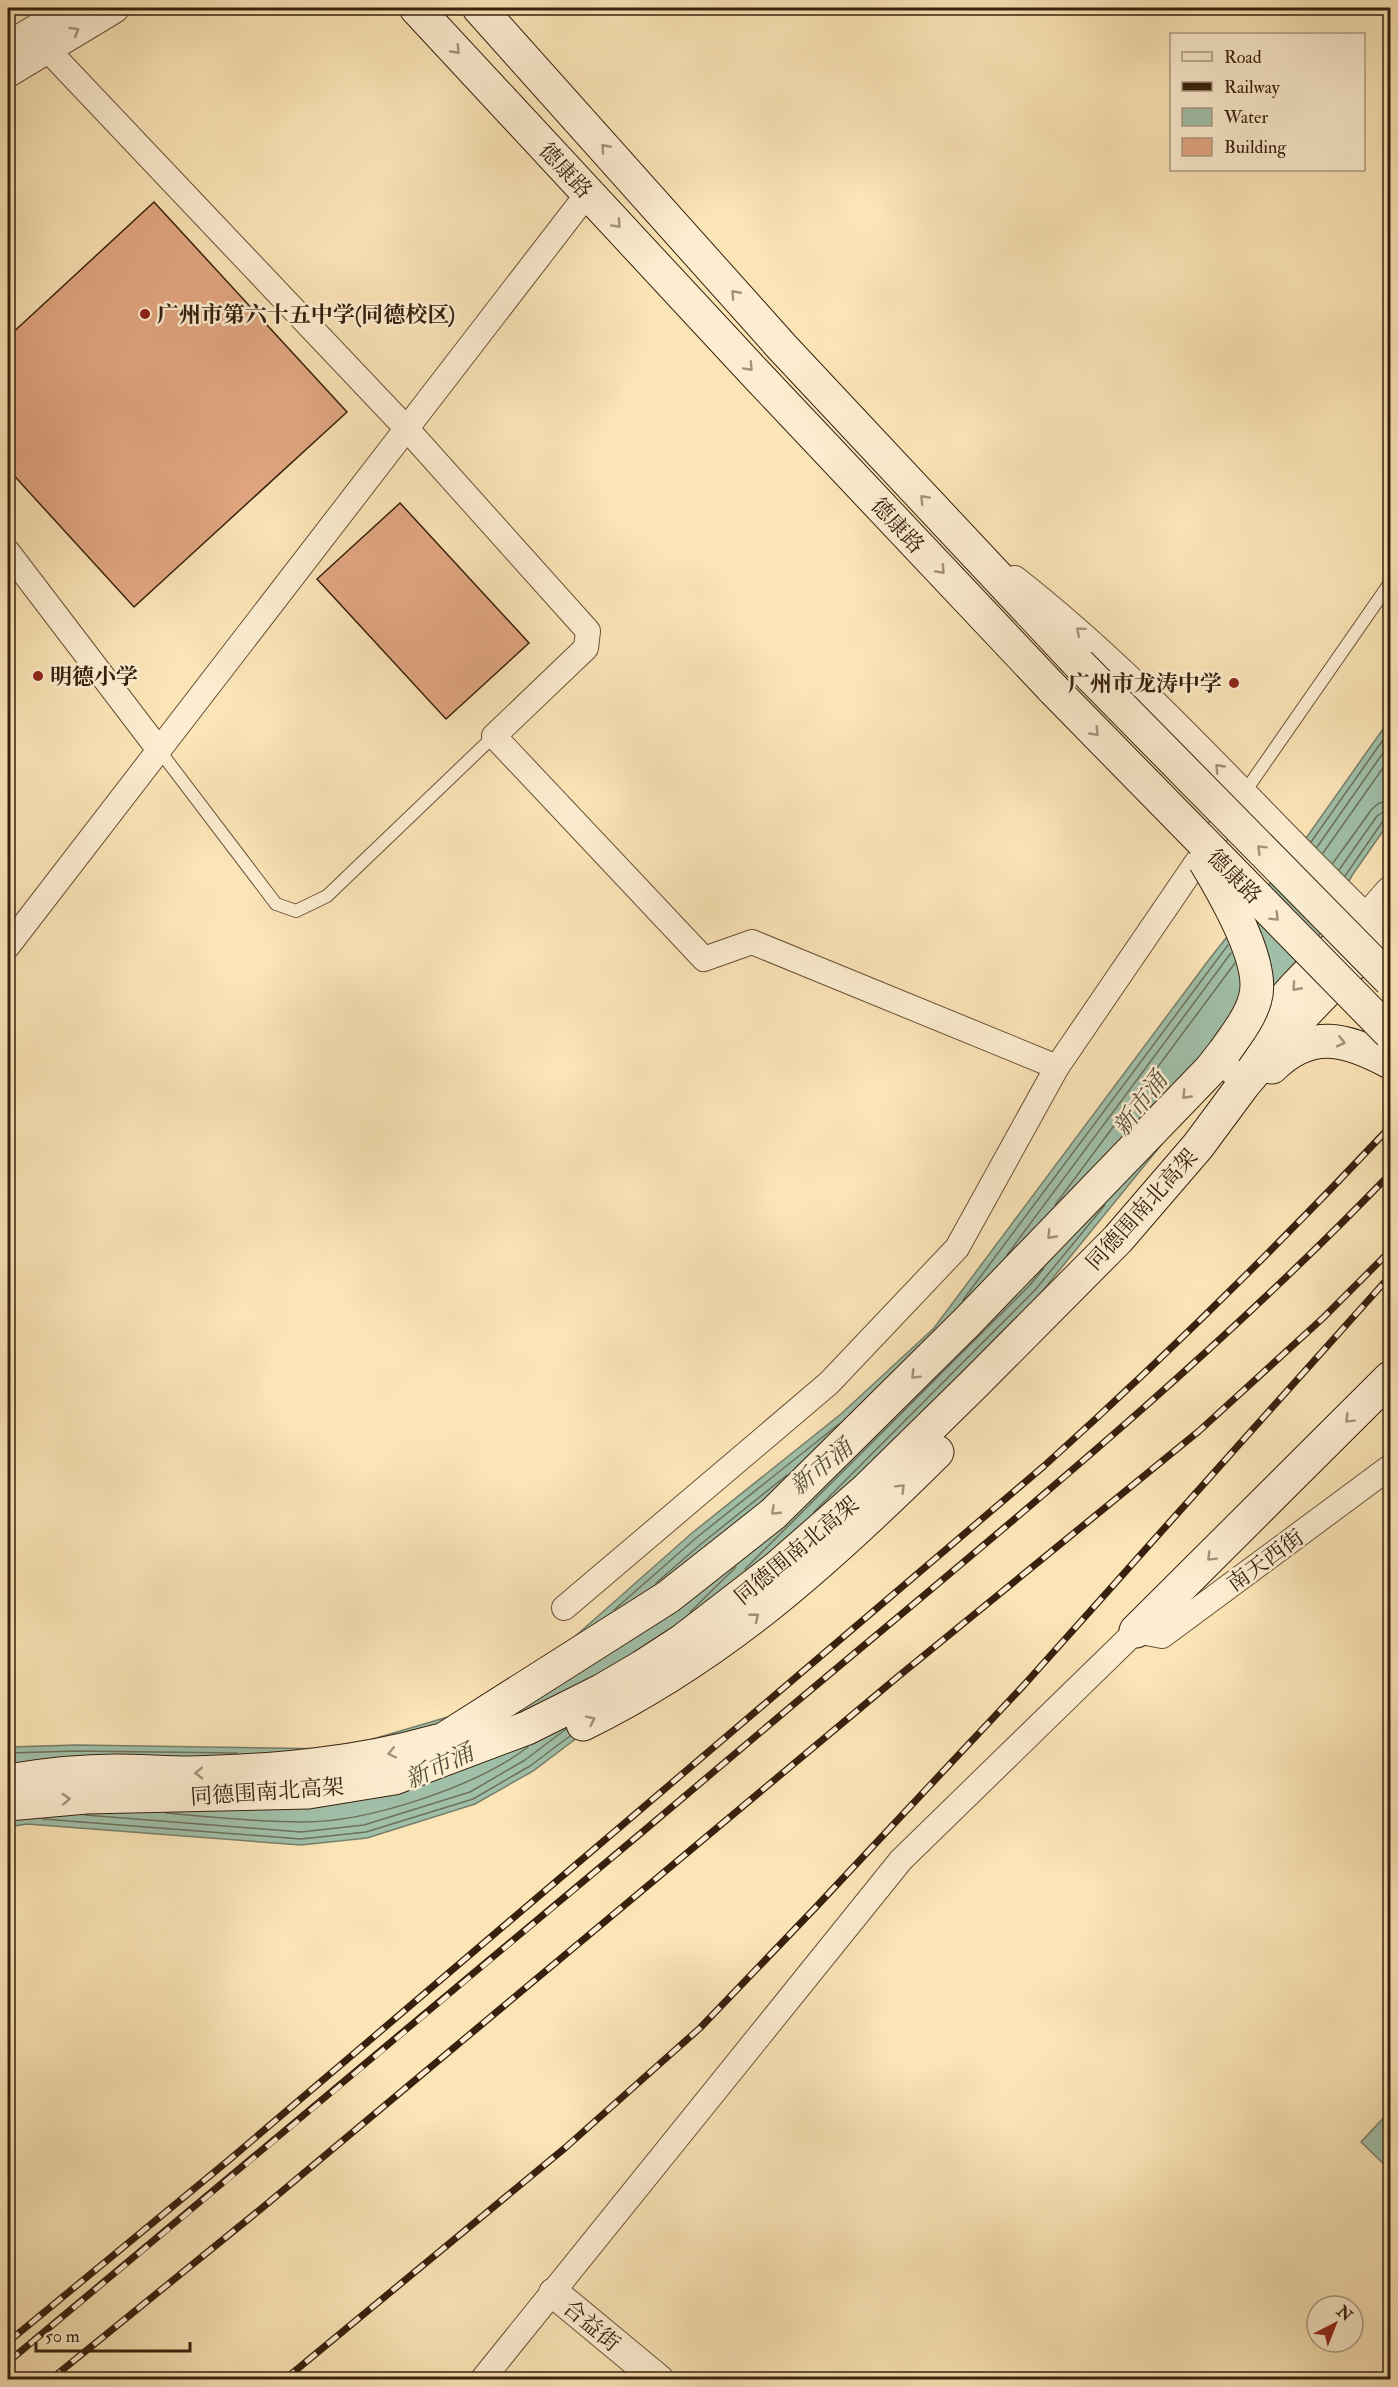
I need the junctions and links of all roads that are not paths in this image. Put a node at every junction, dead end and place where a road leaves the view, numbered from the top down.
1 (72, 8) edge
2 (114, 8) edge
3 (416, 8) edge
4 (479, 8) edge
5 (8, 47) edge
6 (46, 48) junction
7 (8, 72) edge
8 (588, 193) junction
9 (407, 429) junction
10 (956, 533) junction
11 (8, 552) edge
12 (1390, 583) edge
13 (494, 736) junction
14 (159, 750) junction
15 (1244, 793) junction
16 (1183, 823) junction
17 (1390, 892) edge
18 (1368, 918) junction
19 (8, 946) edge
20 (1390, 980) edge
21 (1390, 1033) edge
22 (1390, 1062) edge
23 (1057, 1067) junction
24 (1110, 1231) junction
25 (1390, 1378) edge
26 (1390, 1467) edge
27 (564, 1608) dead end
28 (1136, 1631) junction
29 (446, 1738) junction
30 (394, 1778) junction
31 (8, 1781) edge
32 (8, 1804) edge
33 (554, 2293) junction
34 (482, 2379) edge
35 (659, 2379) edge

1 - 5 street
6 -> 2 street
3 -> 8 main road, 德康路
10 -> 4 main road, 德康路
6 - 7 street
6 - 9 street
8 - 9 street
8 -> 16 main road, 德康路, bridge
9 - 13 street
9 - 14 street
15 -> 10 street
20 -> 10 main road, 德康路, bridge
11 - 14 street
12 - 15 lane
13 - 14 lane
13 - 23 street
14 - 19 street
15 - 18 street
15 - 23 street
16 -> 21 main road, 德康路, bridge
16 -> 29 main road, bridge
17 - 18 street
18 - 24 main road, 同德围南北高架
30 -> 22 main road
23 - 27 street
24 - 29 main road, 同德围南北高架
24 - 30 main road, 同德围南北高架
25 -> 28 main road
26 - 28 street, 南天西街
28 - 33 street
29 -> 31 main road, 同德围南北高架
32 -> 30 main road, 同德围南北高架
33 - 34 street
33 - 35 street, 合益街

